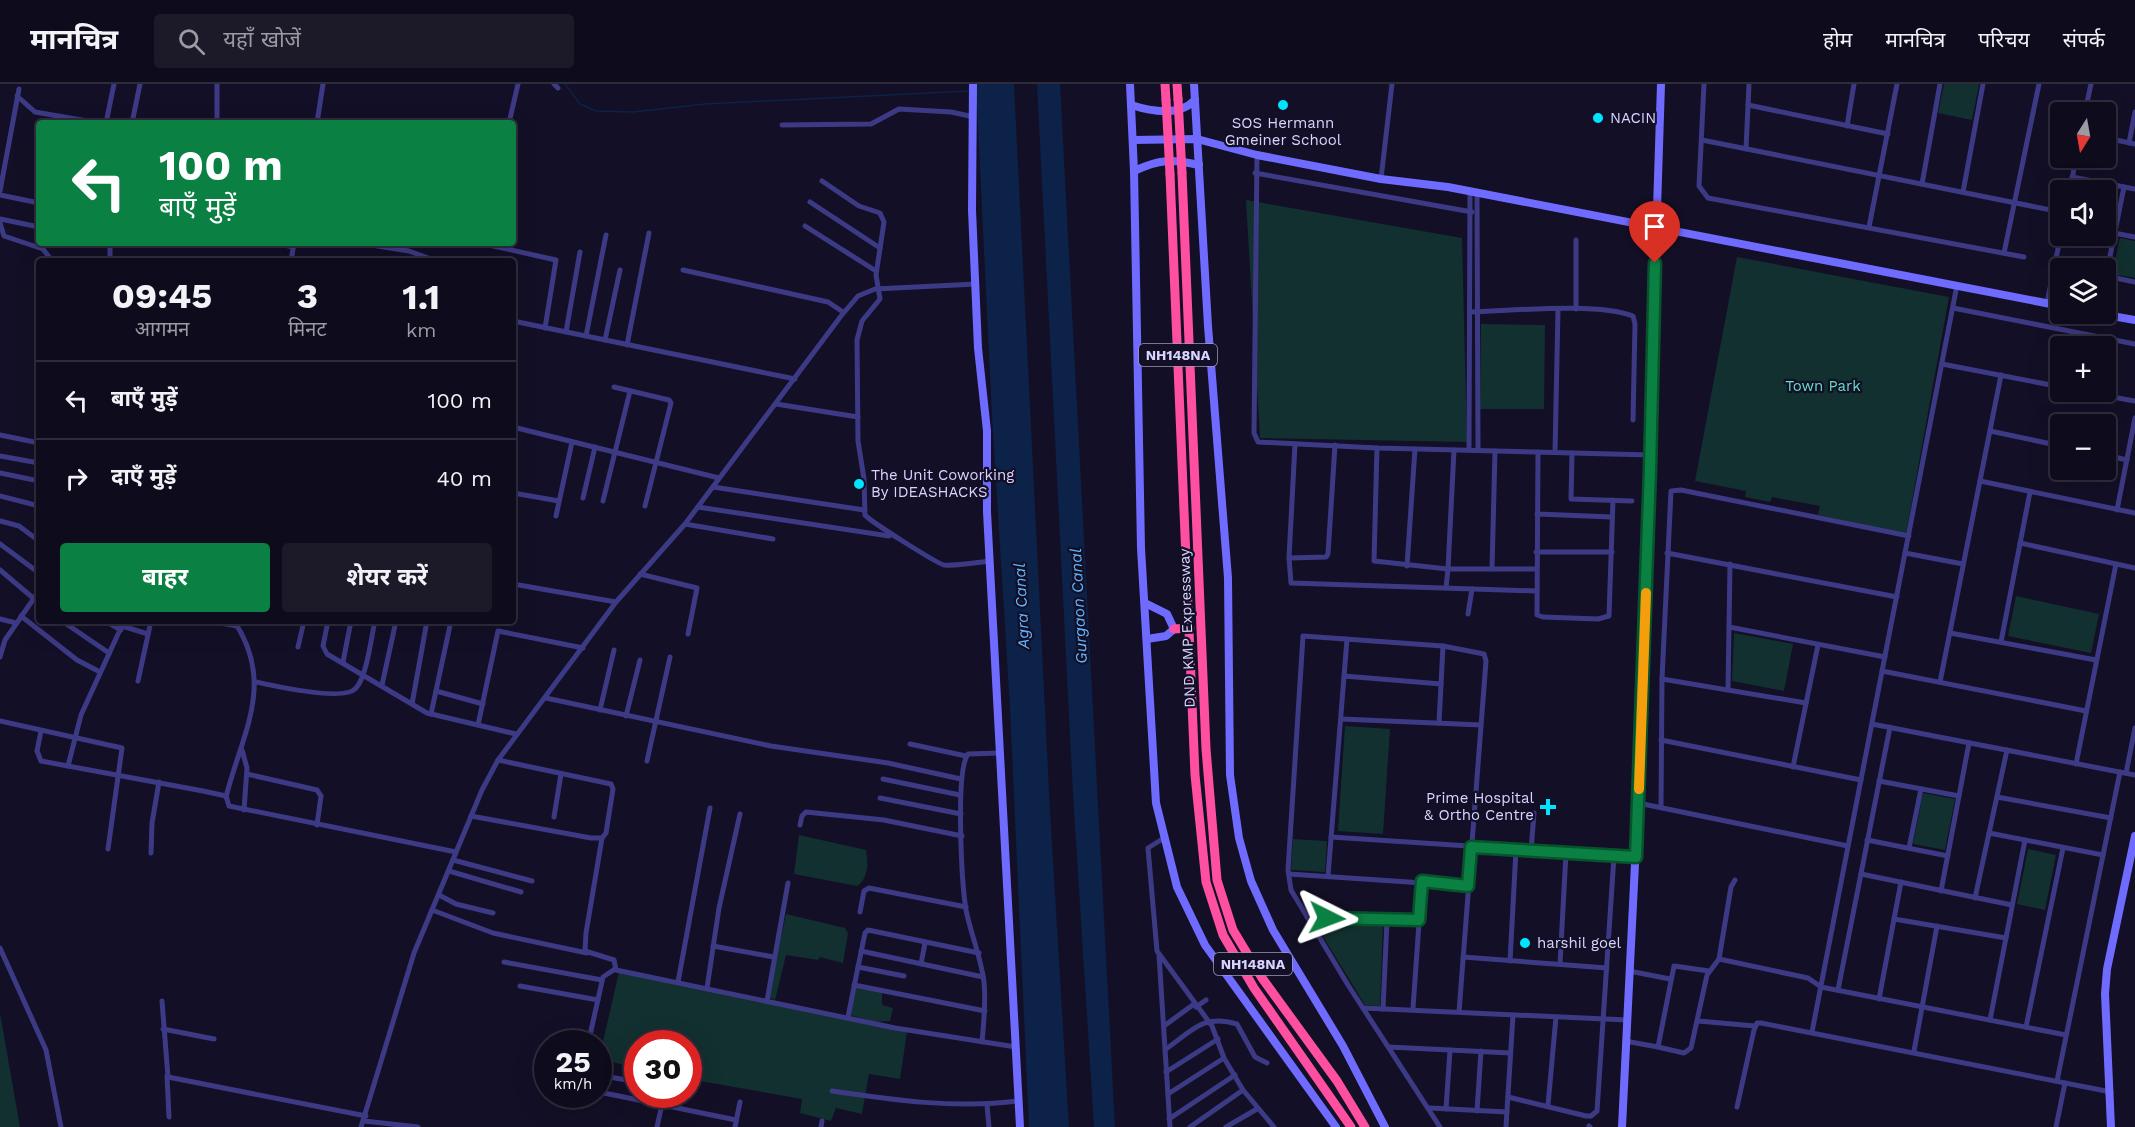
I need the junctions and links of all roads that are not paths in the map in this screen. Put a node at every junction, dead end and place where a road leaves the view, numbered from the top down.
1 (114, 84) edge
2 (140, 84) edge
3 (217, 84) edge
4 (323, 84) edge
5 (518, 84) edge
6 (973, 84) edge
7 (1130, 84) edge
8 (1165, 84) edge
9 (1177, 84) edge
10 (1194, 84) edge
11 (1392, 84) edge
12 (1661, 84) edge
13 (1704, 84) edge
14 (1749, 84) edge
15 (1854, 84) edge
16 (1898, 84) edge
17 (1940, 84) edge
18 (1983, 84) edge
19 (2039, 84) edge
20 (2091, 84) edge
21 (1195, 100) junction
22 (2087, 102) edge
23 (1131, 105) junction
24 (1748, 105) junction
25 (2135, 112) edge
26 (974, 117) junction
27 (82, 120) edge
28 (107, 120) edge
29 (133, 120) edge
30 (217, 120) edge
31 (317, 120) edge
32 (510, 120) edge
33 (782, 125) dead end
34 (1847, 126) junction
35 (1888, 134) junction
36 (1197, 139) junction
37 (1133, 140) junction
38 (1702, 140) junction
39 (2116, 140) edge
40 (2132, 143) edge
41 (1746, 149) junction
42 (1257, 155) junction
43 (1199, 165) junction
44 (2074, 168) edge
45 (1134, 171) junction
46 (1255, 173) junction
47 (1880, 176) junction
48 (2072, 177) junction
49 (1381, 178) junction
50 (2072, 180) edge
51 (822, 182) dead end
52 (1922, 184) junction
53 (2124, 187) junction
54 (2135, 189) edge
55 (1473, 192) junction
56 (1963, 192) junction
57 (0, 193) edge
58 (36, 202) edge
59 (810, 202) dead end
60 (2014, 202) junction
61 (2050, 210) edge
62 (1473, 213) junction
63 (0, 221) edge
64 (2116, 224) edge
65 (804, 226) dead end
66 (36, 227) edge
67 (1655, 227) junction
68 (1869, 227) junction
69 (649, 233) dead end
70 (2116, 233) edge
71 (606, 235) dead end
72 (2135, 237) edge
73 (1576, 240) dead end
74 (378, 246) edge
75 (493, 246) edge
76 (880, 248) junction
77 (580, 252) dead end
78 (2004, 253) junction
79 (2024, 257) dead end
80 (50, 258) edge
81 (428, 258) edge
82 (620, 270) dead end
83 (683, 270) dead end
84 (876, 271) junction
85 (2116, 278) edge
86 (2135, 282) edge
87 (976, 284) junction
88 (1957, 285) junction
89 (882, 287) junction
90 (2050, 289) edge
91 (2047, 303) junction
92 (2050, 304) edge
93 (1953, 308) junction
94 (1576, 309) junction
95 (1557, 310) junction
96 (843, 312) junction
97 (1470, 312) junction
98 (1477, 312) junction
99 (2116, 317) edge
100 (2135, 320) edge
101 (516, 322) edge
102 (545, 328) junction
103 (566, 332) junction
104 (586, 336) junction
105 (605, 340) junction
106 (2135, 344) edge
107 (627, 345) junction
108 (1942, 364) junction
109 (2001, 375) junction
110 (795, 379) junction
111 (2050, 385) edge
112 (614, 387) dead end
113 (630, 391) junction
114 (2116, 398) edge
115 (2135, 401) edge
116 (776, 404) junction
117 (858, 417) junction
118 (2135, 418) edge
119 (1633, 420) dead end
120 (516, 428) edge
121 (1990, 431) junction
122 (0, 435) edge
123 (36, 442) edge
124 (572, 442) junction
125 (1295, 444) junction
126 (2050, 444) edge
127 (1335, 445) junction
128 (595, 447) junction
129 (1377, 448) junction
130 (1415, 449) junction
131 (1454, 450) junction
132 (1469, 450) junction
133 (1478, 450) junction
134 (1495, 451) junction
135 (615, 452) junction
136 (1538, 452) junction
137 (1555, 452) junction
138 (1572, 453) junction
139 (1651, 455) junction
140 (0, 456) edge
141 (2116, 457) edge
142 (2127, 460) junction
143 (657, 462) junction
144 (36, 463) edge
145 (0, 473) edge
146 (719, 478) junction
147 (36, 480) edge
148 (1980, 481) junction
149 (713, 487) junction
150 (2030, 492) junction
151 (516, 494) edge
152 (0, 496) edge
153 (583, 498) dead end
154 (1613, 500) junction
155 (559, 501) junction
156 (603, 501) dead end
157 (1632, 501) dead end
158 (36, 505) edge
159 (645, 506) dead end
160 (698, 507) junction
161 (864, 510) junction
162 (2117, 510) junction
163 (2135, 513) edge
164 (1537, 514) junction
165 (556, 516) dead end
166 (1612, 517) junction
167 (0, 521) edge
168 (685, 524) junction
169 (1909, 536) junction
170 (897, 537) junction
171 (36, 539) edge
172 (773, 539) dead end
173 (2020, 543) junction
174 (0, 544) edge
175 (1536, 552) junction
176 (1612, 552) junction
177 (1667, 553) junction
178 (1905, 553) junction
179 (1289, 558) junction
180 (990, 561) junction
181 (1730, 564) junction
182 (1963, 564) junction
183 (2116, 564) junction
184 (1407, 566) junction
185 (2135, 568) edge
186 (1448, 569) junction
187 (1492, 569) junction
188 (1536, 569) junction
189 (0, 570) edge
190 (36, 571) edge
191 (640, 574) junction
192 (516, 585) edge
193 (1446, 588) junction
194 (1472, 588) junction
195 (1536, 591) junction
196 (36, 595) edge
197 (1896, 597) junction
198 (33, 599) junction
199 (36, 601) edge
200 (616, 602) junction
201 (1147, 604) junction
202 (1468, 615) dead end
203 (21, 616) junction
204 (0, 619) edge
205 (16, 623) junction
206 (66, 624) edge
207 (150, 624) edge
208 (236, 624) edge
209 (303, 624) edge
210 (327, 624) edge
211 (350, 624) edge
212 (374, 624) edge
213 (395, 624) edge
214 (426, 624) edge
215 (450, 624) edge
216 (122, 625) edge
217 (1729, 627) junction
218 (1190, 628) junction
219 (1174, 629) junction
220 (1950, 633) junction
221 (148, 634) junction
222 (688, 634) dead end
223 (1147, 639) junction
224 (1347, 639) junction
225 (2001, 642) junction
226 (1818, 645) junction
227 (1, 646) edge
228 (298, 646) dead end
229 (1443, 646) junction
230 (583, 648) junction
231 (614, 650) dead end
232 (109, 653) junction
233 (0, 657) edge
234 (670, 657) dead end
235 (1885, 657) junction
236 (640, 660) dead end
237 (2096, 660) junction
238 (343, 662) junction
239 (1882, 671) junction
240 (100, 672) junction
241 (363, 673) junction
242 (1344, 676) junction
243 (1662, 679) junction
244 (138, 681) dead end
245 (256, 682) junction
246 (1940, 682) junction
247 (1441, 684) junction
248 (382, 685) junction
249 (1728, 690) junction
250 (436, 691) junction
251 (546, 699) junction
252 (1806, 703) junction
253 (412, 704) junction
254 (483, 704) junction
255 (600, 710) junction
256 (2086, 711) junction
257 (431, 714) junction
258 (626, 716) junction
259 (1341, 719) junction
260 (0, 721) edge
261 (655, 721) junction
262 (1439, 723) junction
263 (1872, 724) junction
264 (478, 725) junction
265 (1481, 725) junction
266 (1890, 727) junction
267 (2135, 728) edge
268 (41, 731) junction
269 (516, 734) junction
270 (74, 738) junction
271 (1661, 740) junction
272 (1969, 743) junction
273 (910, 744) dead end
274 (242, 750) junction
275 (2007, 750) junction
276 (1000, 753) junction
277 (966, 756) junction
278 (498, 760) junction
279 (647, 761) dead end
280 (2076, 764) junction
281 (68, 766) junction
282 (1793, 767) junction
283 (2123, 773) junction
284 (247, 774) junction
285 (561, 774) junction
286 (118, 775) junction
287 (2135, 775) edge
288 (883, 779) dead end
289 (961, 779) junction
290 (1861, 780) junction
291 (1879, 781) junction
292 (159, 782) junction
293 (1922, 789) junction
294 (960, 795) junction
295 (1959, 796) junction
296 (226, 797) junction
297 (1997, 797) junction
298 (880, 798) dead end
299 (1638, 803) junction
300 (1661, 807) junction
301 (710, 808) dead end
302 (244, 810) junction
303 (1534, 813) dead end
304 (740, 814) dead end
305 (961, 814) junction
306 (471, 816) junction
307 (554, 817) dead end
308 (2111, 818) junction
309 (317, 825) junction
310 (800, 825) dead end
311 (1989, 833) junction
312 (962, 836) junction
313 (2135, 836) edge
314 (1331, 837) junction
315 (602, 838) junction
316 (1164, 838) junction
317 (1868, 840) junction
318 (2025, 840) junction
319 (1848, 846) junction
320 (1471, 847) junction
321 (1909, 848) junction
322 (2063, 848) junction
323 (108, 849) dead end
324 (1516, 850) junction
325 (1531, 851) junction
326 (456, 852) junction
327 (152, 853) dead end
328 (1566, 853) junction
329 (2103, 855) junction
330 (1614, 856) junction
331 (1948, 856) junction
332 (1636, 857) junction
333 (453, 860) junction
334 (449, 871) junction
335 (1289, 874) junction
336 (1861, 874) junction
337 (1328, 876) junction
338 (1735, 880) dead end
339 (1422, 881) junction
340 (532, 882) dead end
341 (1901, 882) junction
342 (788, 883) dead end
343 (1468, 886) junction
344 (1941, 891) junction
345 (520, 892) dead end
346 (439, 895) junction
347 (1975, 898) junction
348 (2012, 905) junction
349 (966, 907) junction
350 (432, 910) junction
351 (860, 912) dead end
352 (493, 913) dead end
353 (1307, 917) junction
354 (1894, 919) junction
355 (1387, 920) junction
356 (1419, 920) junction
357 (1936, 926) junction
358 (2006, 938) junction
359 (925, 943) junction
360 (713, 946) junction
361 (0, 948) edge
362 (861, 951) junction
363 (587, 952) junction
364 (979, 953) junction
365 (1159, 955) junction
366 (774, 957) junction
367 (1463, 957) junction
368 (1719, 959) junction
369 (1510, 961) junction
370 (504, 962) dead end
371 (921, 964) junction
372 (1560, 964) junction
373 (858, 967) junction
374 (1606, 968) junction
375 (615, 969) junction
376 (1629, 971) junction
377 (1709, 971) junction
378 (904, 976) dead end
379 (983, 977) junction
380 (1670, 979) junction
381 (602, 980) junction
382 (678, 982) junction
383 (854, 985) junction
384 (520, 986) dead end
385 (1821, 987) junction
386 (707, 988) junction
387 (1838, 990) junction
388 (1879, 999) junction
389 (598, 1000) junction
390 (1206, 1000) dead end
391 (162, 1001) dead end
392 (767, 1001) junction
393 (1195, 1005) junction
394 (1922, 1007) junction
395 (1363, 1008) junction
396 (1413, 1008) junction
397 (1383, 1009) junction
398 (984, 1011) junction
399 (1459, 1012) junction
400 (1513, 1015) junction
401 (848, 1017) junction
402 (1556, 1017) junction
403 (1605, 1019) junction
404 (1207, 1020) junction
405 (1627, 1020) junction
406 (1990, 1020) junction
407 (1698, 1021) junction
408 (1164, 1026) junction
409 (1755, 1026) junction
410 (2026, 1027) junction
411 (164, 1029) junction
412 (591, 1030) edge
413 (1812, 1032) junction
414 (2066, 1035) junction
415 (214, 1039) dead end
416 (1218, 1039) junction
417 (1625, 1041) junction
418 (982, 1042) junction
419 (1016, 1047) junction
420 (1389, 1047) junction
421 (1658, 1047) junction
422 (1166, 1049) junction
423 (1450, 1050) junction
424 (1481, 1051) junction
425 (1914, 1052) junction
426 (1510, 1053) junction
427 (1224, 1058) junction
428 (1267, 1063) dead end
429 (1166, 1072) junction
430 (1235, 1075) junction
431 (167, 1076) junction
432 (2057, 1081) junction
433 (2065, 1083) junction
434 (1243, 1090) junction
435 (832, 1091) dead end
436 (2111, 1092) junction
437 (1168, 1094) junction
438 (1508, 1097) junction
439 (1018, 1101) junction
440 (740, 1102) dead end
441 (987, 1105) junction
442 (1548, 1105) junction
443 (1737, 1107) dead end
444 (661, 1108) edge
445 (680, 1108) edge
446 (1430, 1108) junction
447 (1257, 1109) junction
448 (1446, 1109) junction
449 (1477, 1111) junction
450 (1507, 1113) junction
451 (169, 1117) dead end
452 (1169, 1119) junction
453 (736, 1120) junction
454 (364, 1121) edge
455 (61, 1127) edge
456 (418, 1127) edge
457 (657, 1127) edge
458 (735, 1127) edge
459 (989, 1127) edge
460 (1020, 1127) edge
461 (1170, 1127) edge
462 (1190, 1127) edge
463 (1226, 1127) edge
464 (1274, 1127) edge
465 (1336, 1127) edge
466 (1351, 1127) edge
467 (1365, 1127) edge
468 (1385, 1127) edge
469 (1440, 1127) edge
470 (1506, 1127) edge
471 (1622, 1127) edge
472 (2056, 1127) edge
473 (2111, 1127) edge

1 - 28 street
2 - 29 street
3 - 30 street
4 - 31 street
5 - 32 street
6 - 26 street
7 - 23 street
8 - 218 highway, DND KMP Expressway / NH148NA, bridge
9 - 467 highway, DND KMP Expressway / NH148NA, bridge
10 - 21 street
11 - 49 street
12 - 67 street
13 - 38 street
14 - 24 street
15 - 34 street
16 - 35 street
17 - 52 street
18 - 56 street
19 - 60 street
20 - 22 street
21 - 23 street
21 - 36 street
23 - 37 street
24 - 34 street
24 - 41 street
25 - 40 street
26 - 33 street
26 - 87 street
27 - 57 street
34 - 35 street
35 - 47 street
36 - 37 street
36 - 42 street
36 - 43 street
37 - 45 street
38 - 41 street
38 - 68 street
39 - 40 street
41 - 47 street
42 - 46 street
42 - 49 street
43 - 45 street
43 - 468 street
44 - 48 street
45 - 201 street
46 - 62 street
46 - 125 street
47 - 52 street
47 - 68 street
48 - 50 street
48 - 53 street
49 - 55 street
51 - 76 street
52 - 56 street
53 - 54 street
53 - 64 street
55 - 62 street
55 - 67 street
56 - 60 street
57 - 58 street
59 - 76 street
60 - 61 street
60 - 78 street
62 - 97 street
62 - 98 street
63 - 66 street
63 - 80 street
65 - 84 street
67 - 88 street
67 - 139 street
68 - 78 street
69 - 107 street
70 - 72 street
71 - 104 street
73 - 94 street
74 - 81 street
75 - 102 street
76 - 84 street
77 - 103 street
78 - 79 street
82 - 105 street
83 - 96 street
84 - 89 street
85 - 86 street
87 - 89 street
87 - 180 street
88 - 91 street
88 - 93 street
89 - 96 street
89 - 117 street
90 - 91 street
91 - 92 street
93 - 106 street
93 - 108 street
94 - 95 street
94 - 119 street
95 - 98 street
95 - 137 street
96 - 110 street
97 - 98 street
97 - 132 street
98 - 133 street
99 - 100 street
101 - 102 street
102 - 103 street
103 - 104 street
104 - 105 street
105 - 107 street
107 - 110 street
108 - 109 street
108 - 169 street
109 - 111 street
109 - 121 street
110 - 116 street
112 - 113 street
113 - 135 street
113 - 143 street
114 - 115 street
116 - 117 street
116 - 146 street
117 - 161 street
118 - 142 street
120 - 124 street
121 - 126 street
121 - 148 street
122 - 123 street
124 - 128 street
124 - 155 street
125 - 127 street
125 - 179 street
127 - 129 street
127 - 179 street
128 - 135 street
128 - 153 street
129 - 130 street
129 - 184 street
130 - 131 street
130 - 184 street
131 - 132 street
131 - 186 street
132 - 133 street
133 - 134 street
134 - 136 street
134 - 187 street
135 - 143 street
135 - 156 street
136 - 137 street
136 - 164 street
137 - 138 street
138 - 139 street
138 - 154 street
139 - 299 street
140 - 144 street
141 - 142 street
142 - 162 street
143 - 146 street
143 - 159 street
145 - 147 street
146 - 149 street
148 - 150 street
148 - 182 street
149 - 160 street
149 - 161 street
150 - 162 street
150 - 173 street
151 - 155 street
152 - 158 street
154 - 157 street
154 - 166 street
155 - 165 street
160 - 168 street
160 - 170 street
161 - 170 street
162 - 163 street
164 - 166 street
164 - 175 street
166 - 176 street
167 - 171 street
168 - 172 street
168 - 191 street
169 - 177 street
169 - 178 street
170 - 180 street
173 - 183 street
173 - 225 street
174 - 190 street
175 - 176 street
175 - 188 street
176 - 195 street
177 - 181 street
177 - 243 street
178 - 182 street
178 - 197 street
179 - 193 street
180 - 276 street
181 - 197 street
181 - 217 street
182 - 220 street
183 - 185 street
183 - 237 street
184 - 186 street
186 - 187 street
186 - 193 street
187 - 188 street
188 - 195 street
189 - 198 street
191 - 200 street
191 - 222 street
192 - 200 street
193 - 194 street
194 - 195 street
194 - 202 street
196 - 198 street
197 - 235 street
198 - 199 street
198 - 203 street
200 - 230 street
201 - 219 street
201 - 223 street
203 - 205 street
203 - 240 street
204 - 205 street
205 - 227 street
206 - 232 street
207 - 221 street
208 - 245 street
209 - 228 street
210 - 238 street
211 - 238 street
212 - 241 street
213 - 248 street
214 - 253 street
215 - 250 street
216 - 221 street
216 - 232 street
217 - 226 street
217 - 249 street
218 - 219 highway
218 - 466 highway, DND KMP Expressway / NH148NA
219 - 223 street
220 - 225 street
220 - 246 street
221 - 244 street
223 - 316 street
224 - 229 street
224 - 242 street
224 - 335 street
225 - 237 street
226 - 235 street
226 - 252 street
227 - 233 street
229 - 247 street
229 - 265 street
230 - 251 street
230 - 254 street
231 - 255 street
232 - 240 street
234 - 261 street
235 - 239 street
236 - 258 street
237 - 256 street
238 - 241 street
239 - 246 street
239 - 263 street
240 - 270 street
241 - 245 street
241 - 248 street
242 - 247 street
242 - 259 street
243 - 249 street
243 - 271 street
245 - 274 street
246 - 256 street
247 - 262 street
248 - 253 street
249 - 252 street
250 - 254 street
250 - 257 street
251 - 255 street
251 - 269 street
252 - 282 street
253 - 257 street
254 - 264 street
255 - 258 street
256 - 280 street
257 - 264 street
258 - 261 street
259 - 262 street
259 - 314 street
260 - 268 street
261 - 279 street
261 - 289 street
262 - 265 street
263 - 266 street
263 - 290 street
264 - 269 street
265 - 320 street
266 - 272 street
266 - 291 street
267 - 283 street
268 - 270 street
268 - 281 street
269 - 278 street
270 - 281 street
270 - 286 street
271 - 282 street
271 - 300 street
272 - 275 street
272 - 295 street
273 - 277 street
274 - 284 street
274 - 296 street
275 - 280 street
275 - 297 street
276 - 277 street
276 - 419 street
277 - 289 street
278 - 285 street
278 - 306 street
280 - 283 street
281 - 286 street
282 - 290 street
283 - 287 street
283 - 308 street
284 - 302 street
284 - 309 street
285 - 307 street
285 - 315 street
286 - 292 street
286 - 323 street
288 - 294 street
289 - 294 street
290 - 319 street
291 - 293 street
291 - 317 street
292 - 296 street
292 - 327 street
293 - 295 street
293 - 321 street
294 - 305 street
295 - 331 street
296 - 302 street
297 - 308 street
297 - 311 street
298 - 305 street
299 - 300 street
299 - 332 street
300 - 319 street
301 - 382 street
302 - 309 street
303 - 325 street
304 - 360 street
305 - 312 street
306 - 315 street
306 - 326 street
308 - 329 street
309 - 326 street
310 - 312 street
311 - 318 street
311 - 347 street
312 - 349 street
313 - 436 street
314 - 320 street
314 - 337 street
315 - 363 street
316 - 365 street
316 - 465 street
317 - 321 street
317 - 336 street
318 - 322 street
318 - 348 street
319 - 385 street
320 - 324 street
320 - 343 street
321 - 331 street
322 - 329 street
322 - 410 street
324 - 325 street
324 - 369 street
325 - 328 street
326 - 333 street
328 - 330 street
328 - 372 street
329 - 414 street
330 - 332 street
330 - 374 street
331 - 344 street
332 - 376 street
333 - 334 street
333 - 340 street
334 - 345 street
334 - 346 street
335 - 337 street
335 - 353 street
336 - 341 street
336 - 387 street
337 - 339 street
338 - 368 street
339 - 343 street
339 - 356 street
341 - 344 street
341 - 354 street
342 - 366 street
343 - 367 street
344 - 347 street
346 - 350 street
346 - 352 street
347 - 348 street
348 - 358 street
349 - 351 street
349 - 364 street
350 - 363 street
350 - 454 street
353 - 355 street
353 - 395 street
354 - 357 street
354 - 388 street
355 - 356 street
355 - 397 street
356 - 396 street
357 - 358 street
357 - 394 street
358 - 406 street
359 - 362 street
359 - 364 street
359 - 371 street
360 - 366 street
360 - 386 street
361 - 455 street
362 - 371 street
362 - 373 street
363 - 375 street
364 - 379 street
365 - 393 street
365 - 408 street
366 - 392 street
367 - 369 street
367 - 399 street
368 - 377 street
368 - 385 street
369 - 372 street
370 - 381 street
371 - 379 street
372 - 374 street
373 - 378 street
373 - 383 street
374 - 403 street
375 - 381 street
375 - 382 street
376 - 380 street
376 - 405 street
377 - 380 street
377 - 407 street
379 - 398 street
380 - 421 street
381 - 389 street
382 - 386 street
383 - 398 street
383 - 401 street
384 - 389 street
385 - 387 street
385 - 413 street
386 - 392 street
387 - 388 street
388 - 394 street
389 - 412 street
390 - 393 street
391 - 411 street
392 - 401 street
393 - 404 street
393 - 408 street
394 - 406 street
394 - 425 street
395 - 397 street
395 - 420 street
396 - 397 street
396 - 399 street
398 - 418 street
399 - 400 street
400 - 402 street
400 - 426 street
401 - 418 street
402 - 403 street
402 - 442 street
403 - 405 street
403 - 442 street
404 - 416 street
404 - 422 street
404 - 428 street
405 - 417 street
406 - 410 street
407 - 409 street
407 - 421 street
408 - 422 street
409 - 413 street
409 - 443 street
410 - 414 street
411 - 415 street
411 - 431 street
413 - 425 street
414 - 432 street
416 - 427 street
416 - 429 street
417 - 421 street
417 - 471 street
418 - 419 street
419 - 439 street
420 - 423 street
420 - 446 street
422 - 429 street
423 - 424 street
423 - 448 street
424 - 426 street
424 - 449 street
425 - 432 street
426 - 438 street
427 - 430 street
427 - 437 street
429 - 437 street
430 - 434 street
430 - 452 street
431 - 451 street
431 - 454 street
432 - 433 street
433 - 436 street
433 - 472 street
434 - 447 street
434 - 462 street
435 - 441 street
436 - 473 street
437 - 452 street
438 - 442 street
438 - 450 street
439 - 441 street
439 - 460 street
440 - 453 street
441 - 459 street
444 - 457 street
445 - 453 street
446 - 448 street
446 - 469 street
447 - 463 street
447 - 464 street
448 - 449 street
449 - 450 street
450 - 470 street
452 - 461 street
453 - 458 street
454 - 456 street

